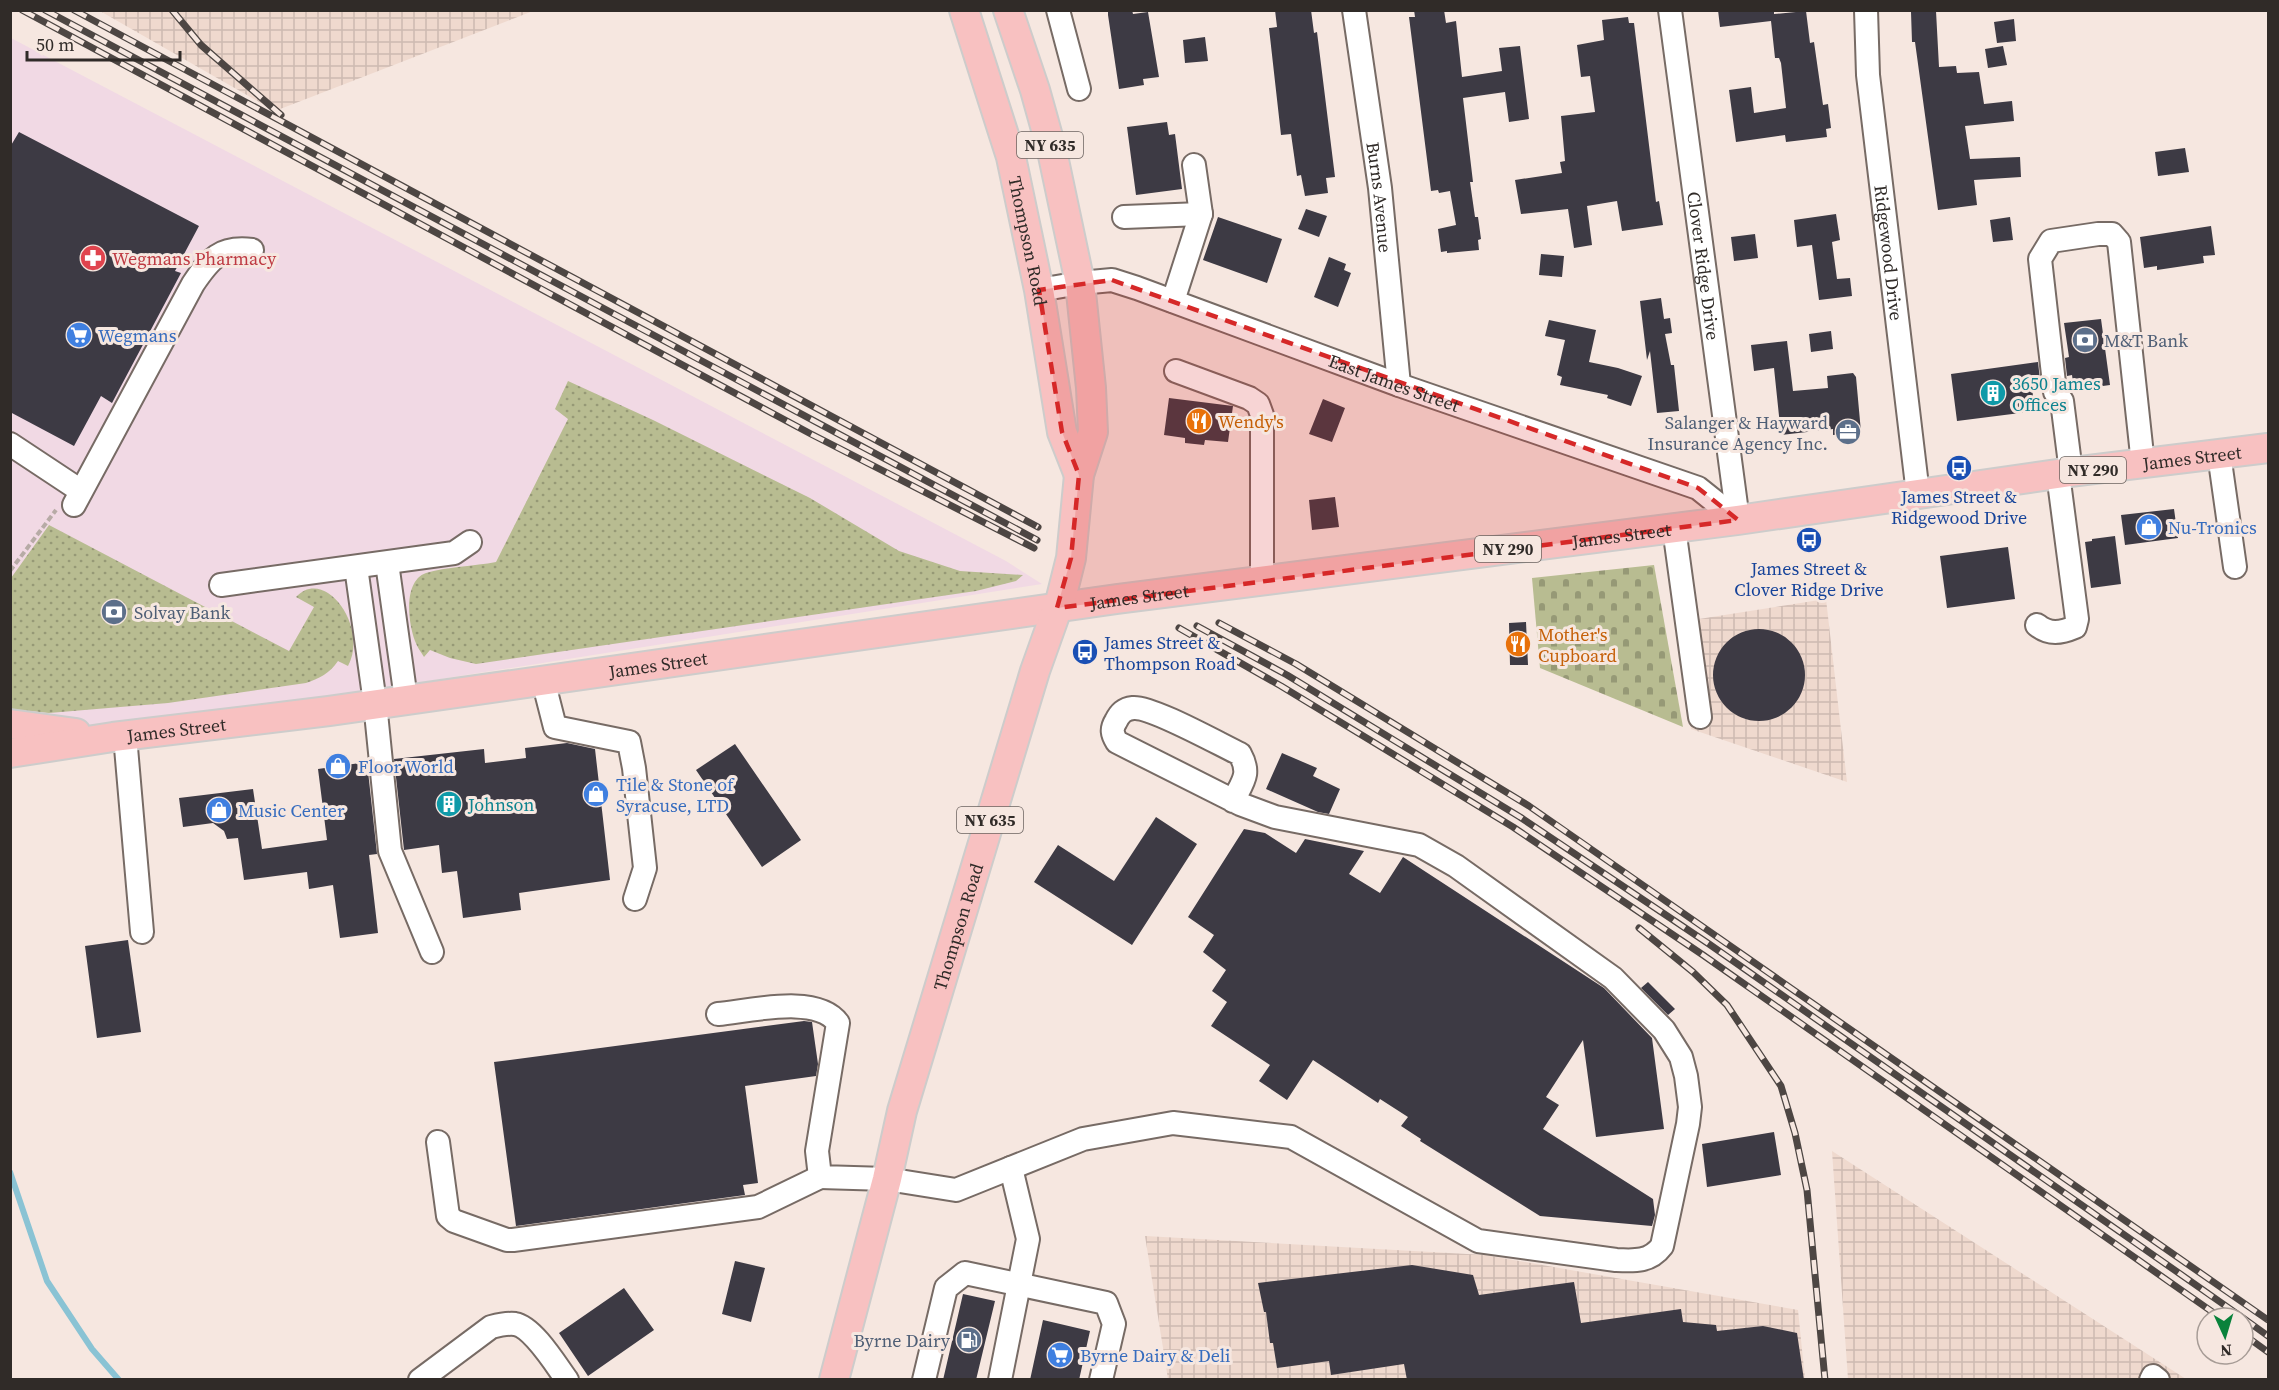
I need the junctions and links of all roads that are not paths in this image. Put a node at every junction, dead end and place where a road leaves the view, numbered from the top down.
1 (964, 10) edge
2 (1008, 10) edge
3 (1058, 10) edge
4 (1354, 10) edge
5 (1670, 10) edge
6 (1866, 10) edge
7 (1079, 89) dead end
8 (1194, 165) dead end
9 (1202, 214) junction
10 (1124, 217) dead end
11 (252, 250) dead end
12 (1080, 283) junction
13 (1039, 290) junction
14 (1173, 302) junction
15 (1176, 371) dead end
16 (1399, 385) junction
17 (10, 444) edge
18 (2268, 447) edge
19 (2219, 454) junction
20 (2143, 464) junction
21 (2065, 473) junction
22 (1079, 475) junction
23 (1918, 494) junction
24 (1738, 520) junction
25 (1674, 528) junction
26 (470, 542) dead end
27 (387, 563) junction
28 (356, 567) junction
29 (2235, 567) dead end
30 (1262, 581) junction
31 (221, 585) dead end
32 (1057, 608) junction
33 (2037, 625) dead end
34 (543, 680) junction
35 (406, 699) junction
36 (375, 703) junction
37 (1700, 717) dead end
38 (10, 724) edge
39 (119, 737) junction
40 (10, 753) edge
41 (1233, 801) junction
42 (635, 899) dead end
43 (142, 932) dead end
44 (432, 952) dead end
45 (718, 1014) dead end
46 (438, 1142) dead end
47 (1011, 1168) junction
48 (820, 1177) junction
49 (886, 1179) junction
50 (1019, 1285) junction
51 (420, 1380) edge
52 (567, 1380) edge
53 (834, 1380) edge
54 (924, 1380) edge
55 (1000, 1380) edge
56 (1101, 1380) edge
57 (2151, 1380) edge
58 (2158, 1380) edge

1 - 13 main road, Thompson Road / NY 635
2 - 12 main road, Thompson Road / NY 635
3 - 7 street
4 - 16 street, Burns Avenue
5 - 24 street, Clover Ridge Drive
6 - 23 street, Ridgewood Drive
8 - 9 street
9 - 10 street
9 - 14 street
11 - 17 street
12 - 13 street, East James Street
12 - 14 street, East James Street
12 - 22 main road, Thompson Road / NY 635
13 - 22 main road, Thompson Road / NY 635
14 - 16 street, East James Street
15 - 30 street
16 - 24 street, East James Street
18 - 19 main road, James Street / NY 290
19 - 20 main road, James Street / NY 290
19 - 29 street
20 - 21 main road, James Street / NY 290
20 - 21 street
21 - 23 main road, James Street / NY 290
21 - 33 street
22 - 32 main road, Thompson Road / NY 635
23 - 24 main road, James Street / NY 290
24 - 25 main road, James Street / NY 290
25 - 30 main road, James Street / NY 290
25 - 37 street
26 - 27 street
27 - 28 street
27 - 35 street
28 - 31 street
28 - 36 street
30 - 32 main road, James Street / NY 290
32 - 34 main road, James Street / NY 290
32 - 49 main road, Thompson Road / NY 635
34 - 35 main road, James Street / NY 290
34 - 42 street
35 - 36 main road, James Street / NY 290
36 - 39 main road, James Street / NY 290
36 - 44 street
38 - 39 main road, NY 290
39 - 40 main road, James Street
39 - 43 street
41 - 41 street
41 - 47 street
45 - 48 street
46 - 48 street
47 - 49 street
47 - 50 street
48 - 49 street
49 - 53 main road, Thompson Road / NY 635
50 - 54 street
50 - 55 street
50 - 56 street
51 - 52 street
57 - 58 street

